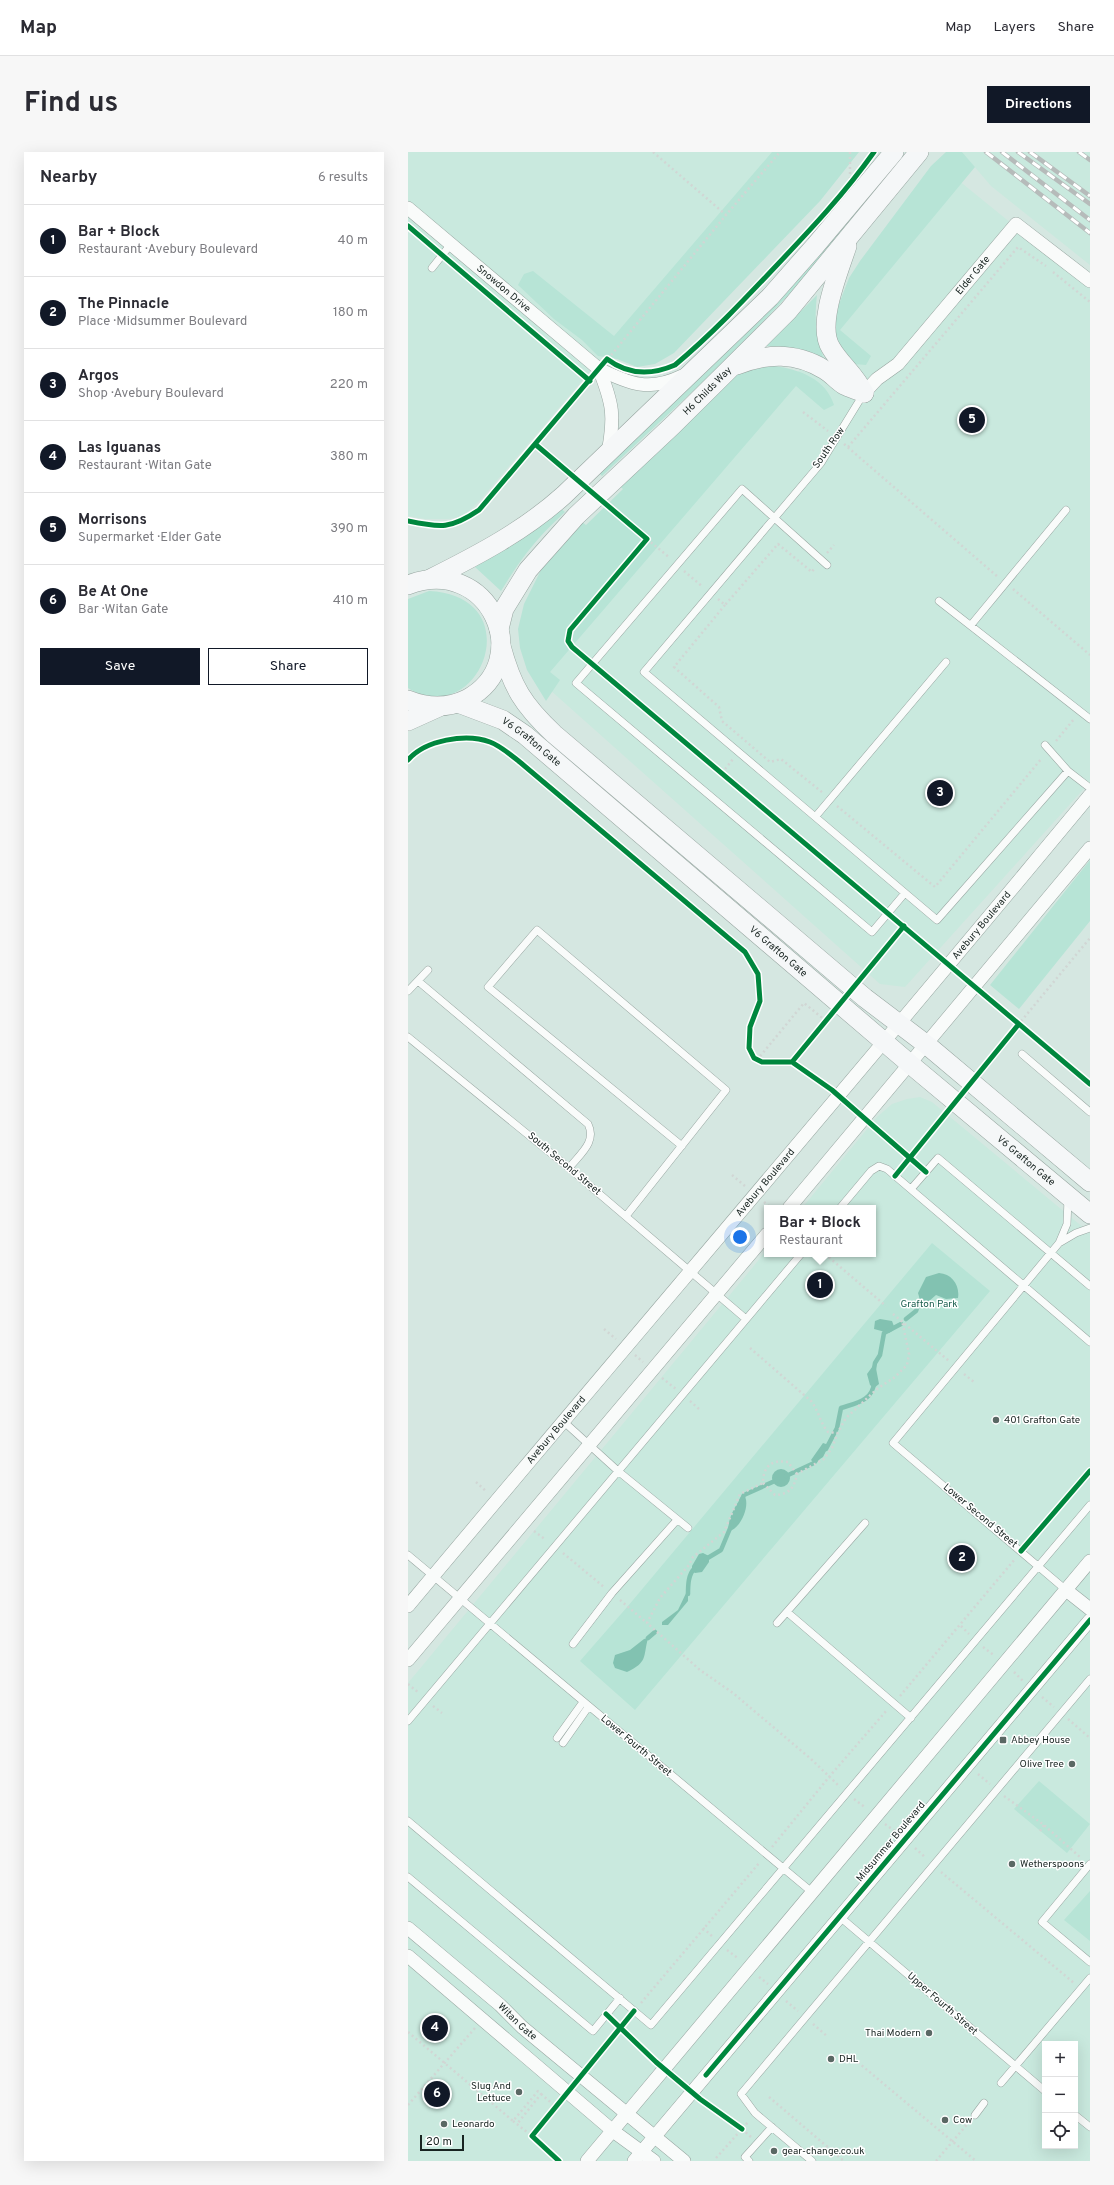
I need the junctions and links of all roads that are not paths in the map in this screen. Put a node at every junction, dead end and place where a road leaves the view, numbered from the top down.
1 (894, 152) edge
2 (919, 152) edge
3 (408, 208) edge
4 (849, 239) junction
5 (451, 244) junction
6 (432, 268) dead end
7 (1090, 281) edge
8 (603, 364) junction
9 (731, 368) junction
10 (695, 370) junction
11 (864, 393) junction
12 (601, 459) junction
13 (1066, 510) dead end
14 (773, 517) junction
15 (827, 565) dead end
16 (418, 580) edge
17 (514, 592) junction
18 (939, 601) dead end
19 (971, 625) junction
20 (500, 638) junction
21 (946, 662) dead end
22 (408, 700) edge
23 (449, 705) junction
24 (1090, 719) edge
25 (408, 721) edge
26 (554, 734) junction
27 (1045, 744) dead end
28 (1068, 771) junction
29 (1090, 788) edge
30 (1090, 795) edge
31 (816, 816) junction
32 (1090, 848) edge
33 (905, 893) junction
34 (428, 970) dead end
35 (418, 981) junction
36 (408, 991) edge
37 (898, 1023) junction
38 (408, 1037) edge
39 (884, 1041) junction
40 (927, 1045) junction
41 (1022, 1054) dead end
42 (910, 1064) junction
43 (1090, 1112) edge
44 (682, 1146) junction
45 (569, 1168) junction
46 (1087, 1177) edge
47 (911, 1189) junction
48 (1068, 1196) junction
49 (792, 1205) edge
50 (843, 1205) edge
51 (1090, 1214) edge
52 (626, 1216) junction
53 (1090, 1228) edge
54 (764, 1238) edge
55 (1059, 1244) junction
56 (1051, 1253) junction
57 (798, 1257) edge
58 (689, 1271) junction
59 (1023, 1285) junction
60 (1090, 1286) edge
61 (717, 1294) junction
62 (746, 1319) junction
63 (1090, 1342) edge
64 (563, 1421) junction
65 (589, 1445) junction
66 (618, 1471) junction
67 (1090, 1505) edge
68 (677, 1520) junction
69 (865, 1523) dead end
70 (688, 1528) dead end
71 (408, 1555) edge
72 (1090, 1561) edge
73 (1038, 1565) junction
74 (433, 1576) junction
75 (1066, 1590) junction
76 (460, 1599) junction
77 (408, 1606) edge
78 (1090, 1609) edge
79 (787, 1612) junction
80 (1090, 1620) edge
81 (489, 1623) junction
82 (777, 1623) dead end
83 (573, 1644) dead end
84 (408, 1660) edge
85 (1090, 1679) edge
86 (586, 1704) junction
87 (911, 1718) junction
88 (408, 1722) edge
89 (560, 1740) dead end
90 (408, 1821) edge
91 (1089, 1865) edge
92 (783, 1868) junction
93 (408, 1876) edge
94 (813, 1893) junction
95 (840, 1917) junction
96 (408, 1928) edge
97 (868, 1941) junction
98 (408, 1956) edge
99 (1090, 1962) edge
100 (1090, 1978) edge
101 (620, 1998) junction
102 (1014, 2066) junction
103 (1001, 2083) dead end
104 (1042, 2089) edge
105 (984, 2103) dead end
106 (628, 2115) junction
107 (975, 2115) road end
108 (1078, 2117) edge
109 (772, 2127) junction
110 (1090, 2127) edge
111 (613, 2131) junction
112 (655, 2136) junction
113 (638, 2156) edge
114 (587, 2161) edge
115 (654, 2161) edge
116 (684, 2161) edge
117 (750, 2161) edge
118 (812, 2161) edge

1 - 10 street
2 - 4 street, H6 Childs Way
3 - 5 street, Snowdon Drive
4 - 9 street, H6 Childs Way
4 - 11 street
5 - 6 lane
5 - 8 street, Snowdon Drive
7 - 11 street, Elder Gate
8 - 10 street, Snowdon Drive
8 - 12 street, Snowdon Drive
9 - 11 street
9 - 17 street, H6 Childs Way
10 - 12 street
11 - 14 lane, South Row
12 - 16 street
13 - 19 lane
14 - 15 lane
14 - 31 lane, South Row
14 - 33 lane
16 - 20 street, V6 Grafton Gate
17 - 20 street, H6 Childs Way
17 - 26 street
18 - 19 lane
19 - 24 lane
20 - 23 street, H6 Childs Way
20 - 26 street, V6 Grafton Gate
21 - 31 lane
22 - 23 street, V6 Grafton Gate
23 - 25 street
23 - 39 street, V6 Grafton Gate
26 - 37 street, V6 Grafton Gate
27 - 28 lane
28 - 29 lane
28 - 33 lane
30 - 37 street, Avebury Boulevard
31 - 33 lane
32 - 40 street
34 - 35 lane
35 - 36 lane
35 - 45 lane
37 - 39 street, Avebury Boulevard
37 - 40 street, V6 Grafton Gate
38 - 45 lane, South Second Street
39 - 42 street, V6 Grafton Gate
39 - 58 street, Avebury Boulevard
40 - 42 street
40 - 46 street, V6 Grafton Gate
41 - 43 lane
42 - 48 street, V6 Grafton Gate
42 - 49 street
44 - 44 lane
44 - 52 lane
45 - 52 lane, South Second Street
47 - 50 lane
47 - 56 lane
47 - 59 lane
48 - 51 street, V6 Grafton Gate
48 - 55 lane
52 - 58 lane, South Second Street
53 - 55 lane
54 - 61 street
55 - 56 lane
56 - 59 lane
56 - 60 lane
57 - 62 lane
58 - 61 lane, South Second Street
58 - 64 street, Avebury Boulevard
59 - 63 lane
59 - 73 lane, Lower Second Street
61 - 62 lane, South Second Street
61 - 65 street
62 - 66 lane
64 - 65 lane
64 - 74 street, Avebury Boulevard
65 - 66 lane
65 - 76 street
66 - 68 lane
66 - 81 lane
67 - 73 lane
68 - 70 lane
68 - 83 lane
69 - 79 lane
71 - 74 lane, Lower Fourth Street
72 - 75 street
73 - 75 lane, Lower Second Street
73 - 87 lane
74 - 76 lane, Lower Fourth Street
74 - 77 street, Avebury Boulevard
75 - 78 street
75 - 94 street
76 - 81 lane, Lower Fourth Street
76 - 84 street
79 - 82 lane
79 - 87 lane
80 - 95 street, Midsummer Boulevard
81 - 86 lane, Lower Fourth Street
81 - 88 lane
85 - 97 lane
86 - 89 lane
86 - 92 lane, Lower Fourth Street
87 - 92 lane
90 - 101 lane
91 - 99 lane
92 - 94 lane, Lower Fourth Street
92 - 101 lane
93 - 101 lane
94 - 106 street
95 - 97 lane, Upper Fourth Street
95 - 112 street, Midsummer Boulevard
96 - 106 street, Witan Gate
97 - 102 lane, Upper Fourth Street
97 - 109 lane
98 - 111 street, Witan Gate
100 - 102 lane
102 - 103 lane
102 - 104 lane, Upper Fourth Street
105 - 107 lane
106 - 111 street
106 - 112 street, Witan Gate
108 - 110 lane
109 - 117 lane
109 - 118 lane
111 - 113 street, Witan Gate
111 - 114 street
112 - 113 street, Midsummer Boulevard
112 - 116 street
113 - 115 street

